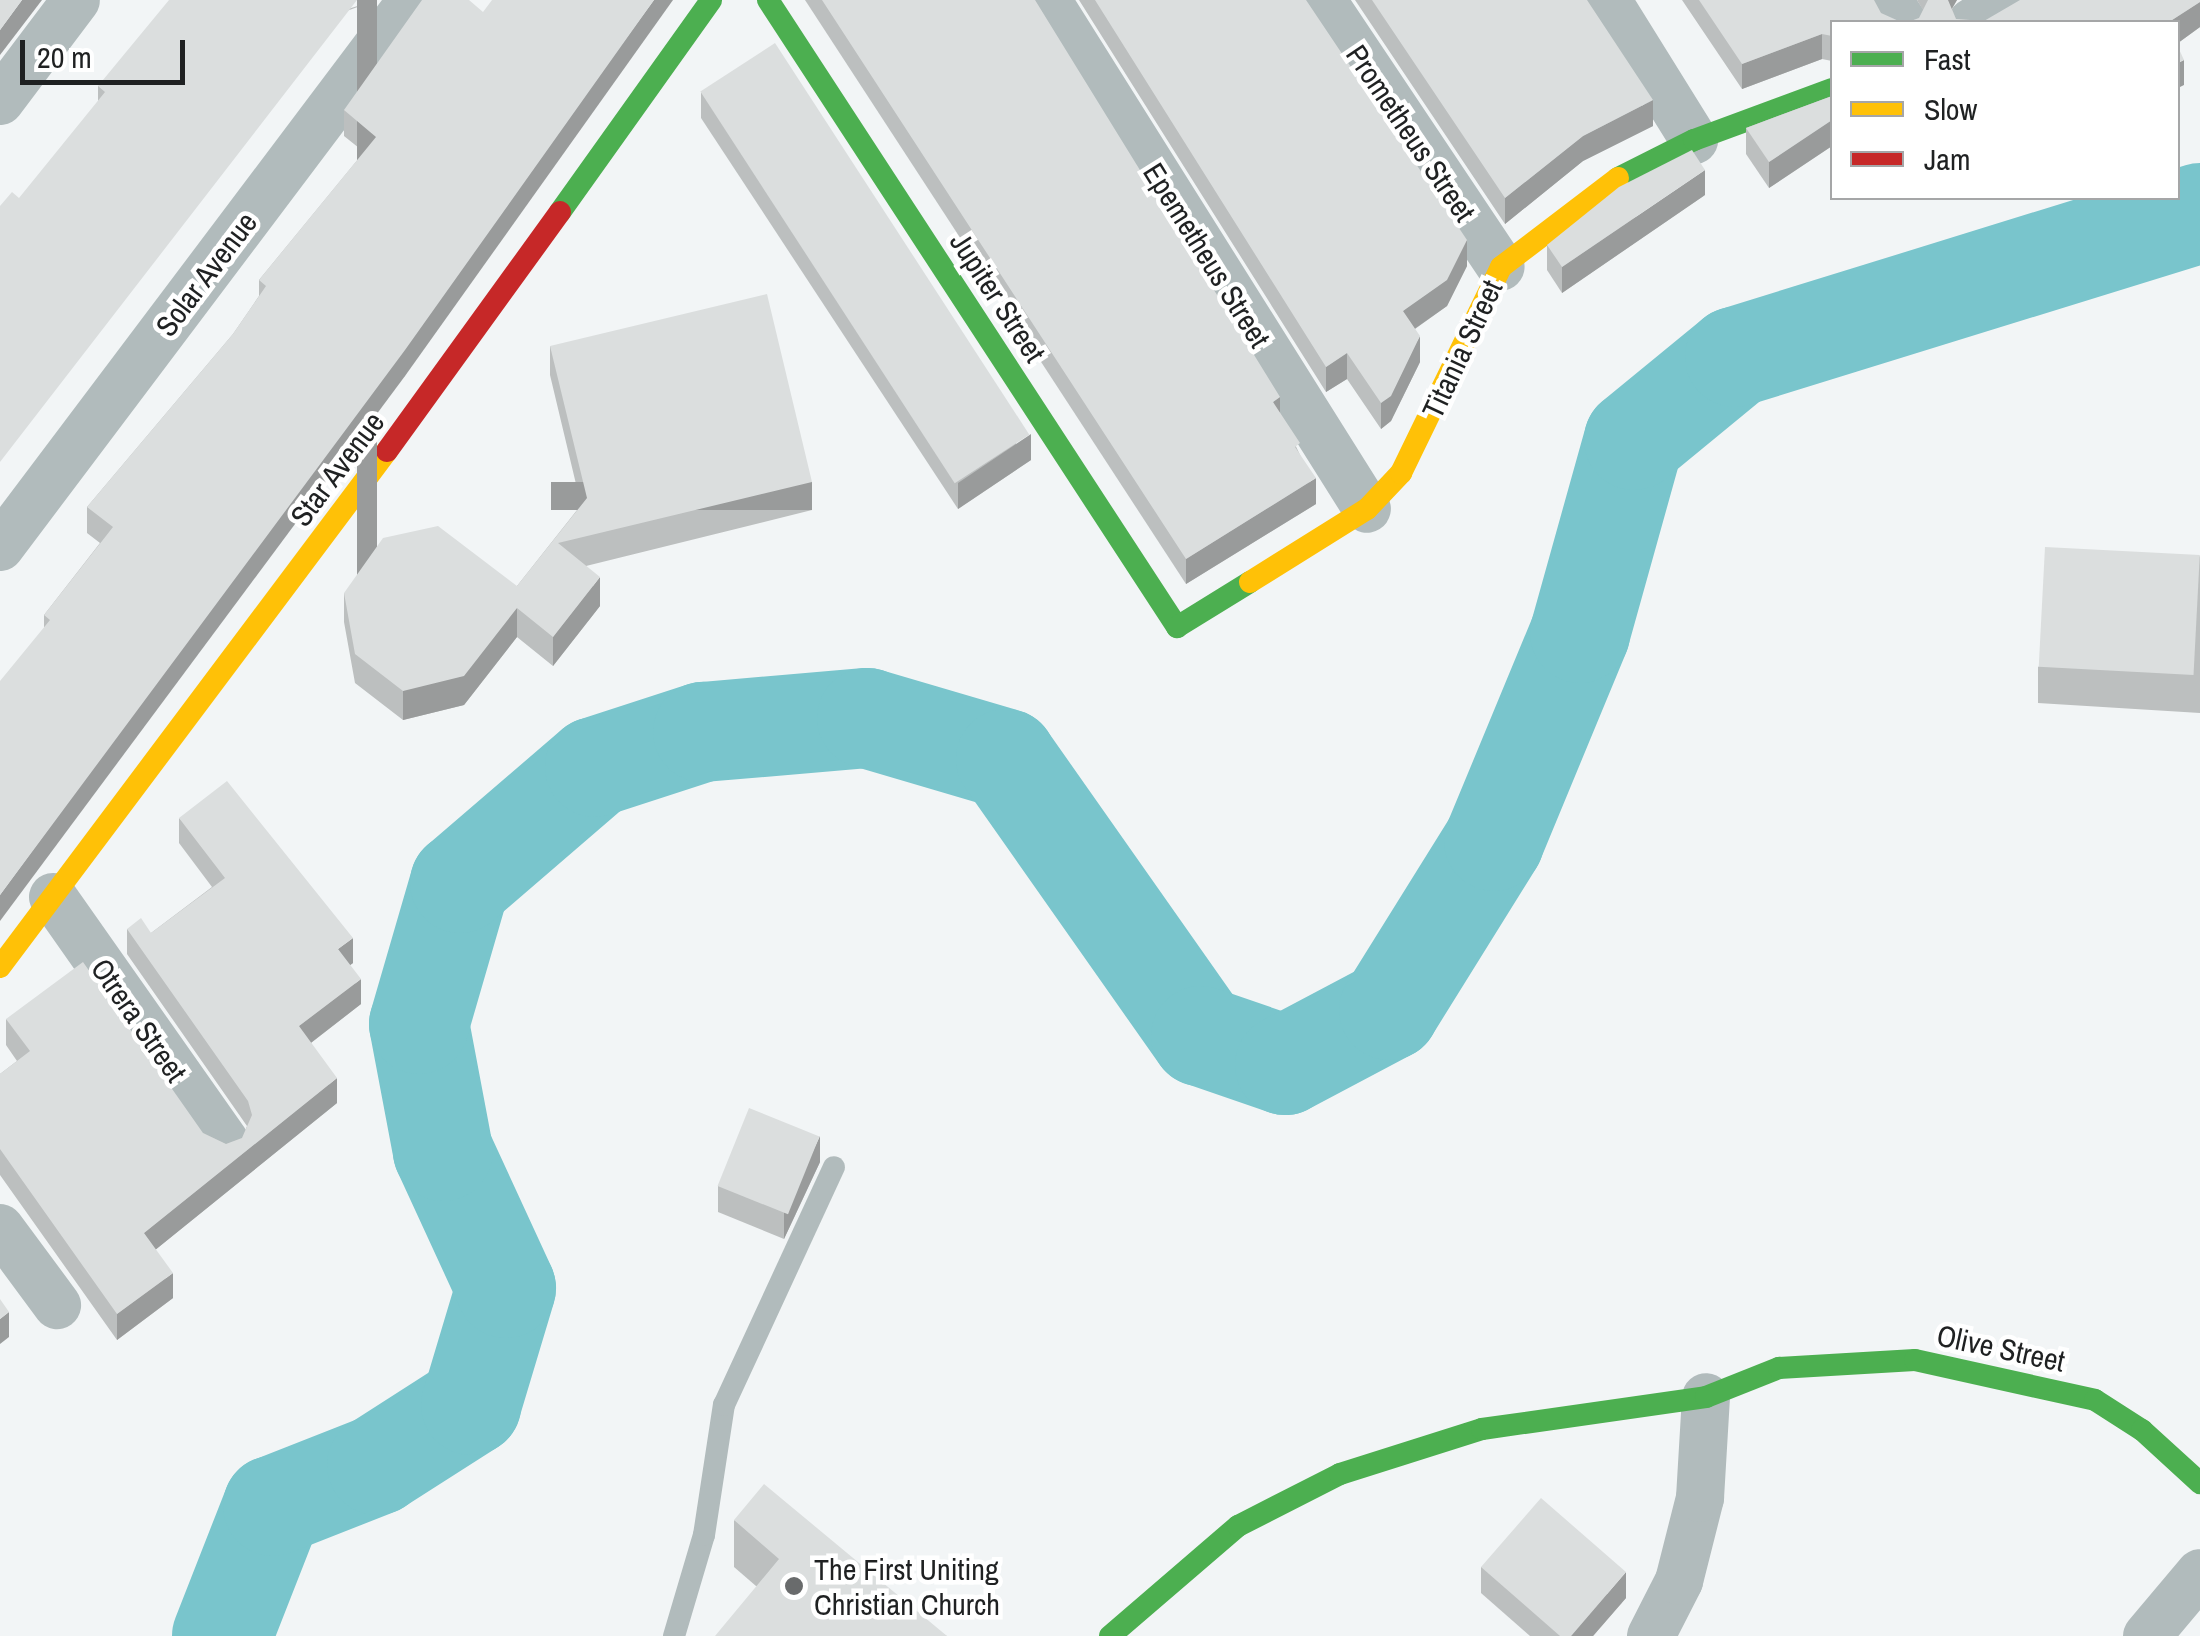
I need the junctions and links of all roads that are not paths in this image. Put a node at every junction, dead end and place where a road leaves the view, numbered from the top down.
1 (76, 0) edge
2 (412, 0) edge
3 (711, 0) edge
4 (768, 0) edge
5 (1046, 0) edge
6 (1322, 0) edge
7 (1607, 0) edge
8 (2015, 0) edge
9 (1976, 20) edge
10 (1830, 90) edge
11 (0, 102) edge
12 (1694, 140) junction
13 (1501, 267) junction
14 (1367, 509) junction
15 (0, 548) edge
16 (1177, 628) joint
17 (53, 897) junction
18 (0, 967) edge
19 (225, 1142) edge
20 (834, 1167) dead end
21 (0, 1228) edge
22 (57, 1305) dead end
23 (1706, 1396) junction
24 (2200, 1482) edge
25 (2200, 1573) edge
26 (674, 1636) edge
27 (1110, 1636) edge
28 (1651, 1636) edge
29 (2147, 1636) edge

1 - 11 street
2 - 15 street, Solar Avenue
3 - 17 street, Star Avenue
4 - 16 street, Jupiter Street
5 - 14 street, Epemetheus Street
6 - 13 street, Prometheus Street
7 - 12 street
8 - 9 street
10 - 12 street, Titania Street
12 - 13 street, Titania Street
13 - 14 street, Titania Street
14 - 16 street, Titania Street
17 - 18 street, Star Avenue
17 - 19 street, Otrera Street
20 - 26 lane
21 - 22 street
23 - 24 street, Olive Street
23 - 27 street, Olive Street
23 - 28 street
25 - 29 street

